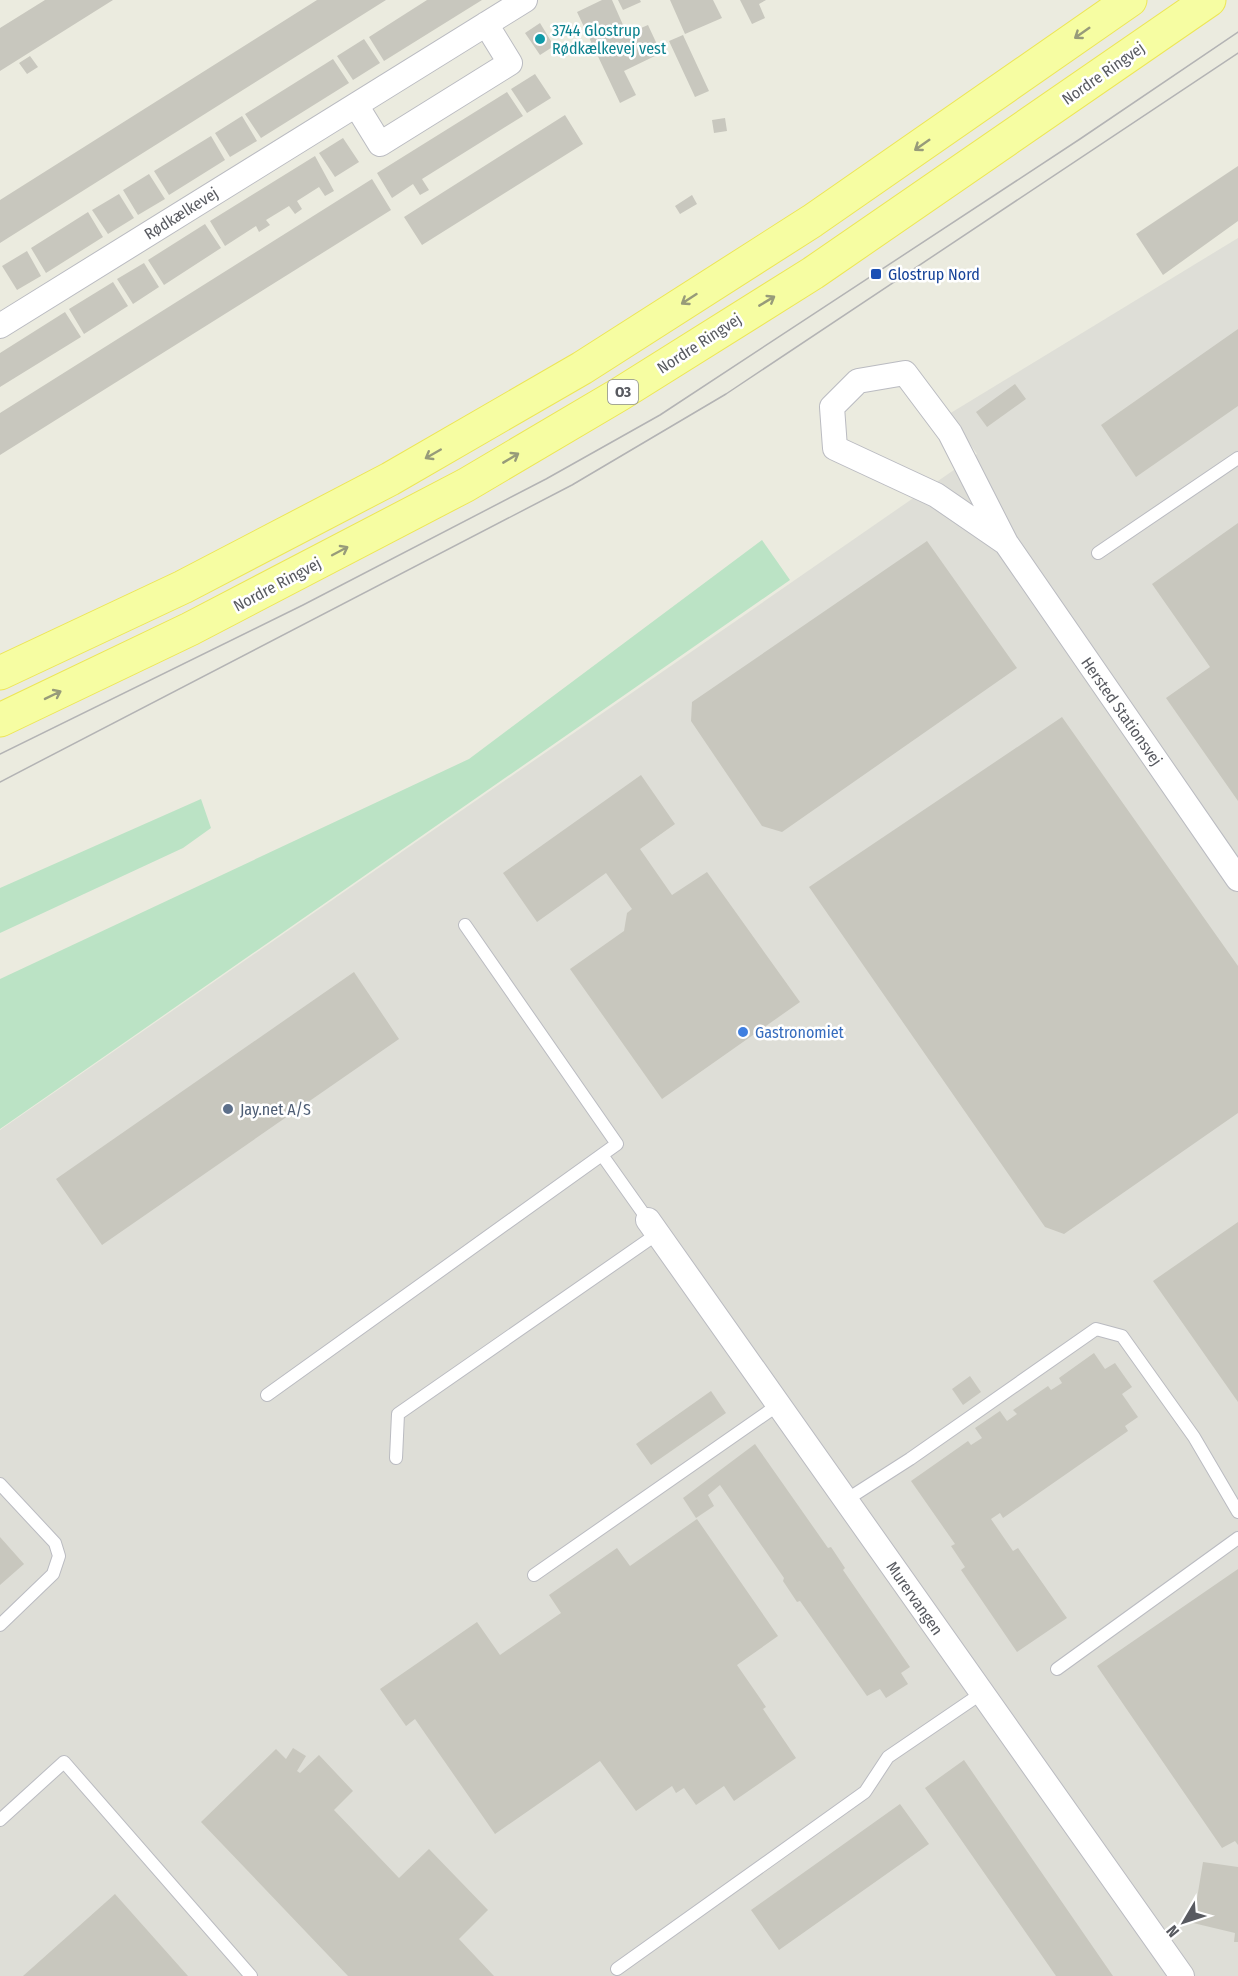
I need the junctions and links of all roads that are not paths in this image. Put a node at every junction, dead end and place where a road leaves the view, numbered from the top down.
1 (525, 0) edge
2 (1130, 0) edge
3 (1209, 0) edge
4 (486, 24) junction
5 (356, 105) junction
6 (2, 320) edge
7 (1238, 458) edge
8 (1006, 543) junction
9 (1098, 554) dead end
10 (0, 673) edge
11 (0, 720) edge
12 (1238, 879) edge
13 (465, 925) dead end
14 (602, 1155) junction
15 (653, 1227) junction
16 (267, 1395) dead end
17 (778, 1405) junction
18 (396, 1458) dead end
19 (0, 1484) edge
20 (846, 1500) junction
21 (1238, 1512) edge
22 (1238, 1538) edge
23 (534, 1575) dead end
24 (0, 1625) edge
25 (1057, 1669) dead end
26 (982, 1693) junction
27 (0, 1820) edge
28 (617, 1969) dead end
29 (251, 1976) edge
30 (1182, 1976) edge

1 - 4 street, Rødkælkevej
2 -> 10 main road, O3
11 -> 3 main road, Nordre Ringvej / O3
4 - 5 street, Rødkælkevej
4 - 5 street
5 - 6 street, Rødkælkevej
7 - 9 lane
8 - 8 street, Hersted Stationsvej
8 - 12 street, Hersted Stationsvej
13 - 14 lane
14 - 15 lane
14 - 16 lane
15 - 17 street, Murervangen
15 - 18 lane
17 - 20 street, Murervangen
17 - 23 lane
19 - 24 lane
20 - 21 lane
20 - 26 street, Murervangen
22 - 25 lane
26 - 28 lane
26 - 30 street, Murervangen
27 - 29 lane

